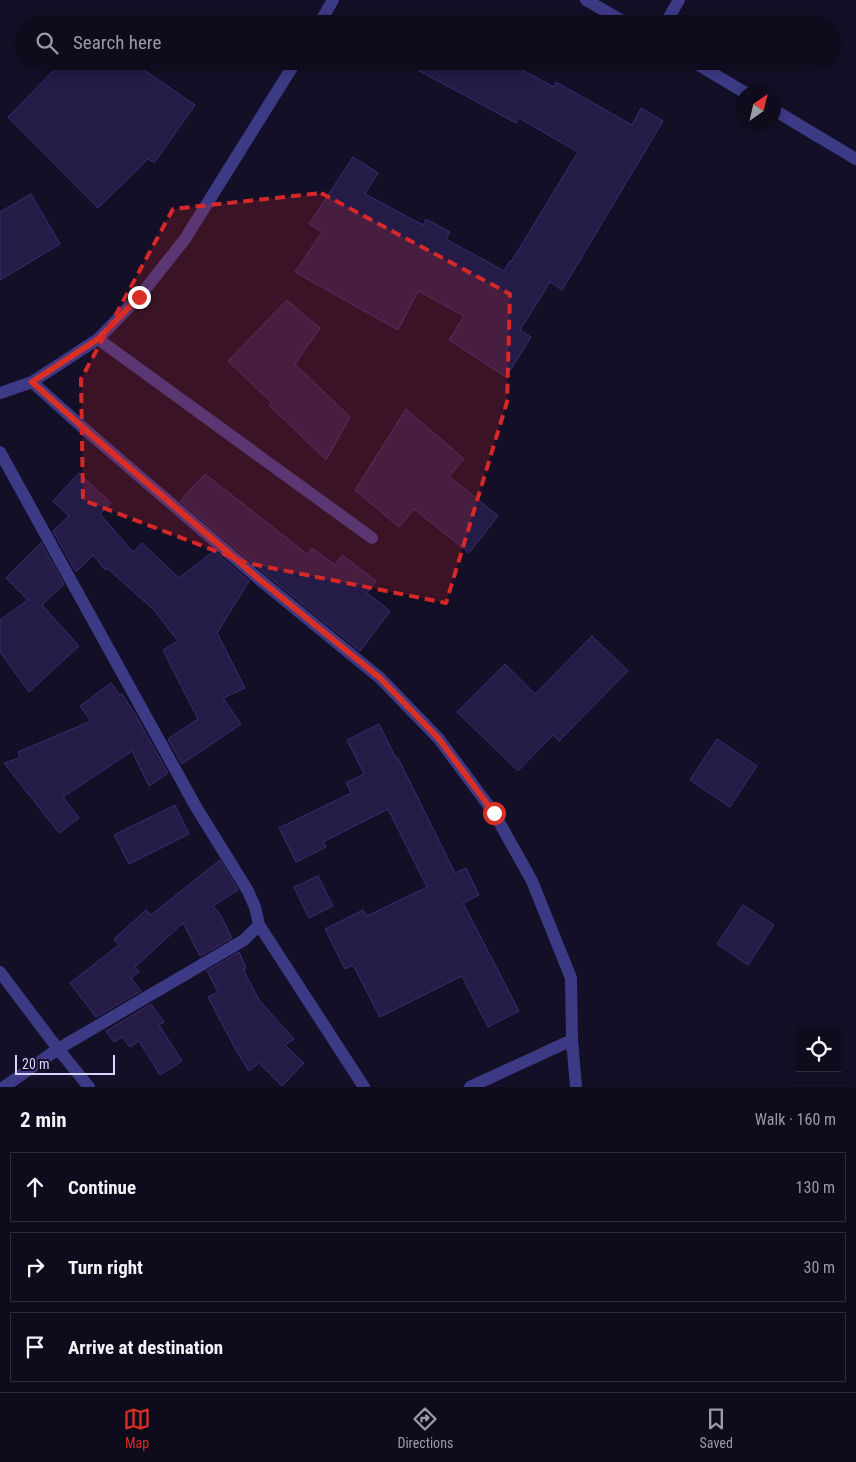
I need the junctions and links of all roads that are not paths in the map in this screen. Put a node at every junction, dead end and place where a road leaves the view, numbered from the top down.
1 (334, 0) edge
2 (586, 0) edge
3 (679, 0) edge
4 (325, 15) edge
5 (612, 15) edge
6 (670, 15) edge
7 (290, 70) edge
8 (707, 70) edge
9 (736, 87) edge
10 (781, 114) edge
11 (856, 160) edge
12 (98, 339) junction
13 (32, 382) junction
14 (0, 393) edge
15 (0, 452) edge
16 (372, 538) dead end
17 (259, 925) junction
18 (0, 972) edge
19 (572, 1040) junction
20 (58, 1049) junction
21 (4, 1087) edge
22 (89, 1087) edge
23 (364, 1087) edge
24 (470, 1087) edge
25 (576, 1087) edge

1 - 4 street
2 - 5 street
3 - 6 street
7 - 12 street
8 - 9 street
10 - 11 street
12 - 13 street
12 - 16 street
13 - 14 street
13 - 19 street
15 - 17 street
17 - 20 street
17 - 23 street
18 - 20 street
19 - 24 street
19 - 25 street
20 - 21 street
20 - 22 street

